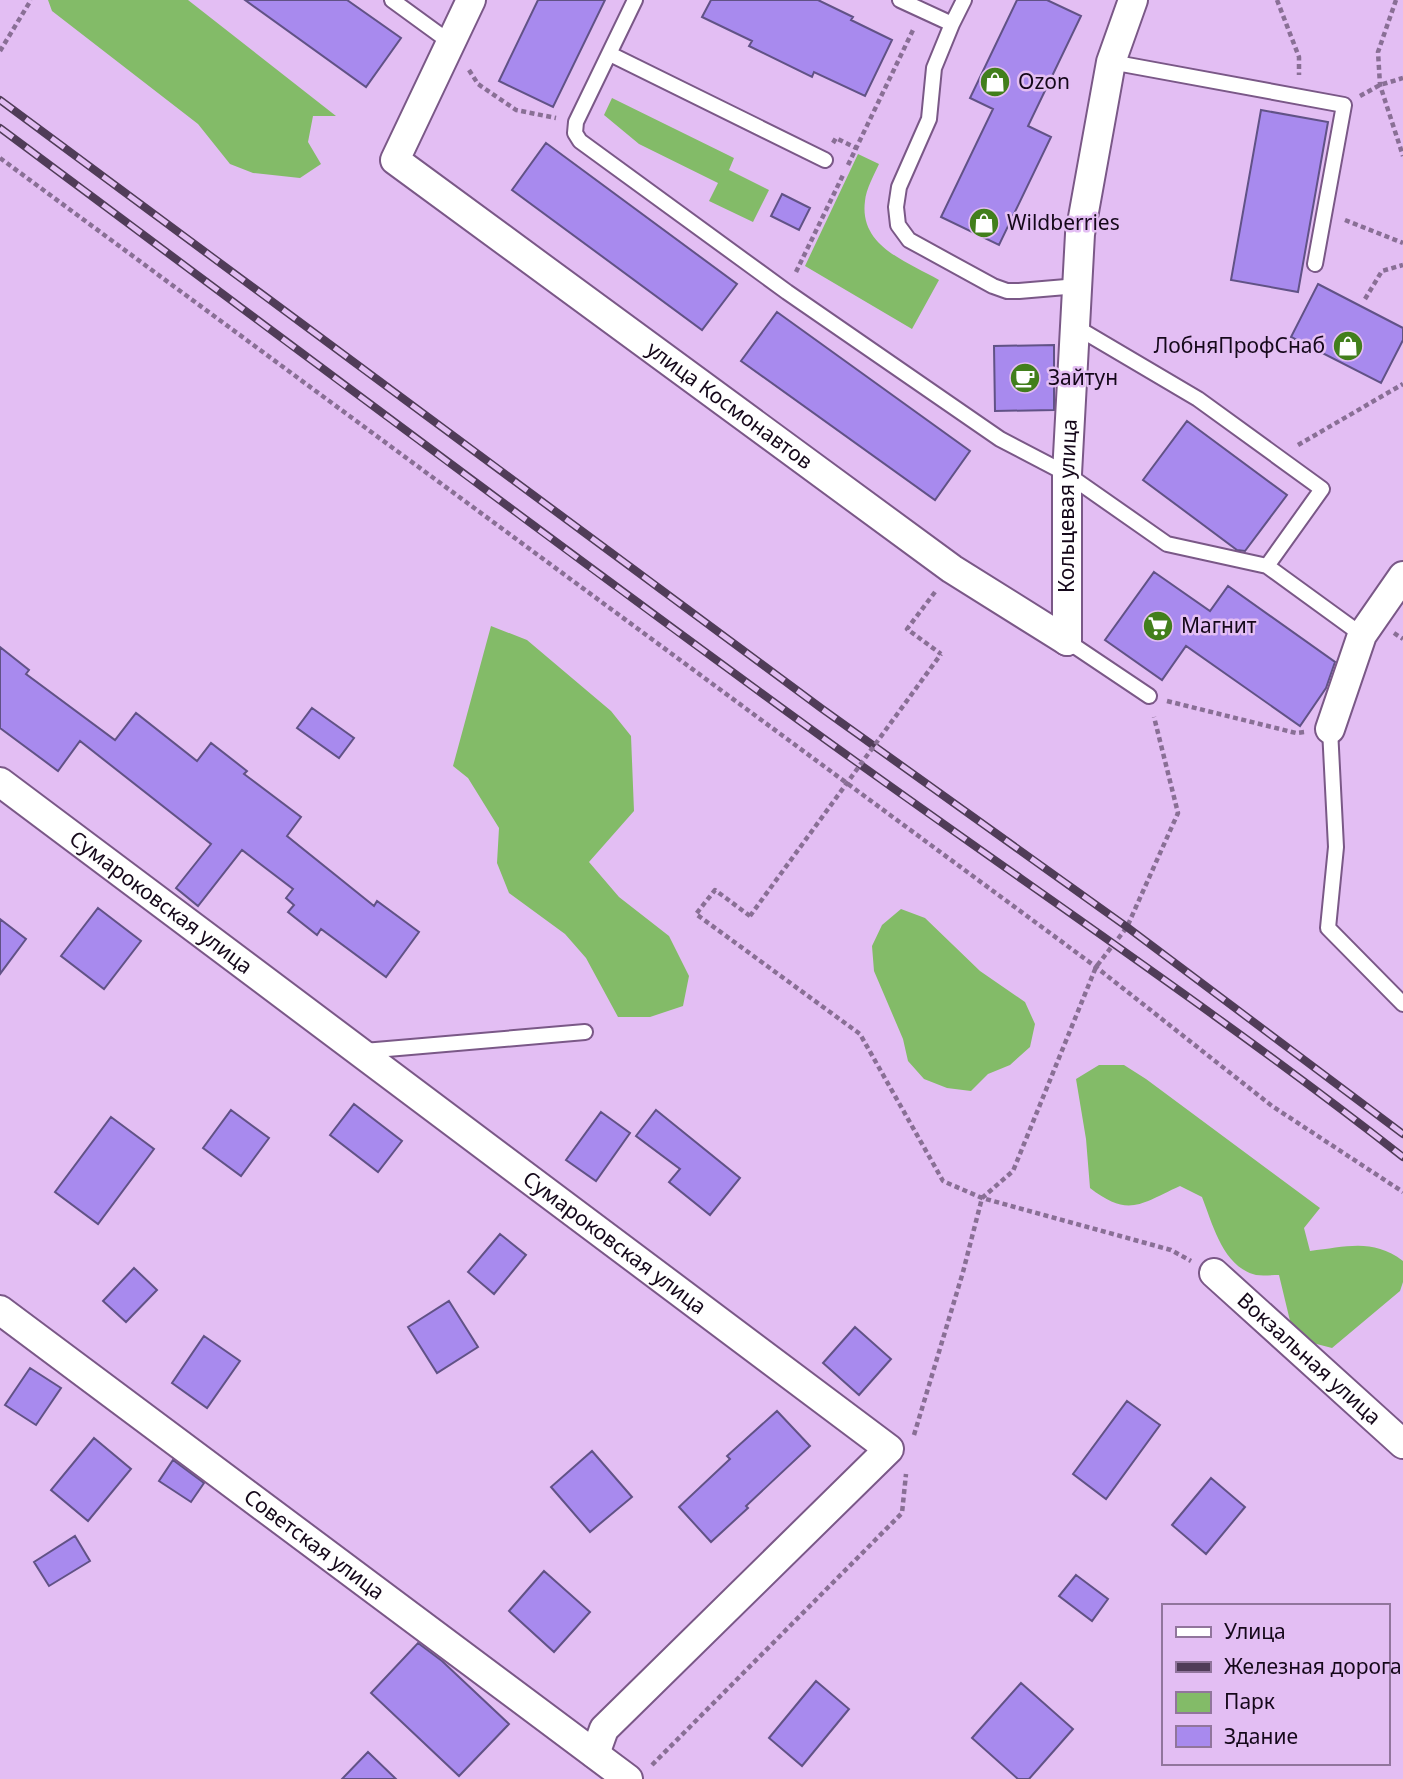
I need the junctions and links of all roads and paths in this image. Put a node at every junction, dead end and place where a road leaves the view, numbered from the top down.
1 (31, 0) edge
2 (392, 0) edge
3 (471, 0) edge
4 (635, 0) edge
5 (900, 0) edge
6 (964, 0) edge
7 (1133, 0) edge
8 (1276, 0) edge
9 (1396, 0) edge
10 (922, 10) junction
11 (952, 24) junction
12 (451, 43) junction
13 (0, 51) edge
14 (610, 54) junction
15 (1111, 62) junction
16 (1403, 78) edge
17 (1380, 85) junction
18 (1300, 97) junction
19 (1344, 104) junction
20 (576, 122) junction
21 (1403, 156) edge
22 (0, 158) edge
23 (825, 160) dead end
24 (1325, 212) junction
25 (1403, 243) edge
26 (1315, 264) dead end
27 (1403, 265) edge
28 (1078, 286) junction
29 (787, 292) junction
30 (1365, 299) dead end
31 (1076, 327) junction
32 (1403, 384) edge
33 (1278, 457) junction
34 (1067, 474) junction
35 (1267, 566) junction
36 (952, 569) junction
37 (1403, 576) edge
38 (1362, 635) junction
39 (1068, 641) junction
40 (1149, 696) junction
41 (1330, 729) junction
42 (0, 782) edge
43 (1096, 967) junction
44 (1403, 1004) edge
45 (585, 1032) dead end
46 (359, 1051) junction
47 (1403, 1192) edge
48 (982, 1198) junction
49 (1214, 1273) joint
50 (0, 1310) edge
51 (912, 1442) dead end
52 (1403, 1444) edge
53 (906, 1466) dead end
54 (595, 1754) junction
55 (630, 1776) edge

1 - 13 path
2 - 12 lane
3 - 12 street
4 - 14 lane
5 - 10 lane
6 - 11 lane
7 - 15 street, Кольцевая улица
8 - 18 path
9 - 17 path
10 - 11 lane
10 - 29 path
11 - 28 lane
12 - 20 path
12 - 36 street, улица Космонавтов
14 - 20 lane
14 - 23 lane
15 - 18 lane
15 - 28 street, Кольцевая улица
16 - 17 path
17 - 19 path
17 - 21 path
18 - 19 lane
19 - 24 lane
20 - 29 lane
22 - 43 path
24 - 25 path
24 - 26 lane
27 - 30 path
28 - 31 street, Кольцевая улица
29 - 34 lane
31 - 33 lane
31 - 34 street, Кольцевая улица
32 - 33 path
33 - 35 lane
34 - 35 lane
34 - 39 street, Кольцевая улица
35 - 38 lane
36 - 39 street, улица Космонавтов
36 - 48 path, bridge
37 - 38 street
38 - 41 street
39 - 40 lane
40 - 41 path
40 - 43 path
41 - 44 lane
42 - 46 street, Сумароковская улица
43 - 47 path
43 - 48 path
45 - 46 lane
46 - 54 street, Сумароковская улица
48 - 49 path
48 - 51 path
49 - 52 street, Вокзальная улица
50 - 54 street, Советская улица
53 - 55 path
54 - 55 street, Советская улица

